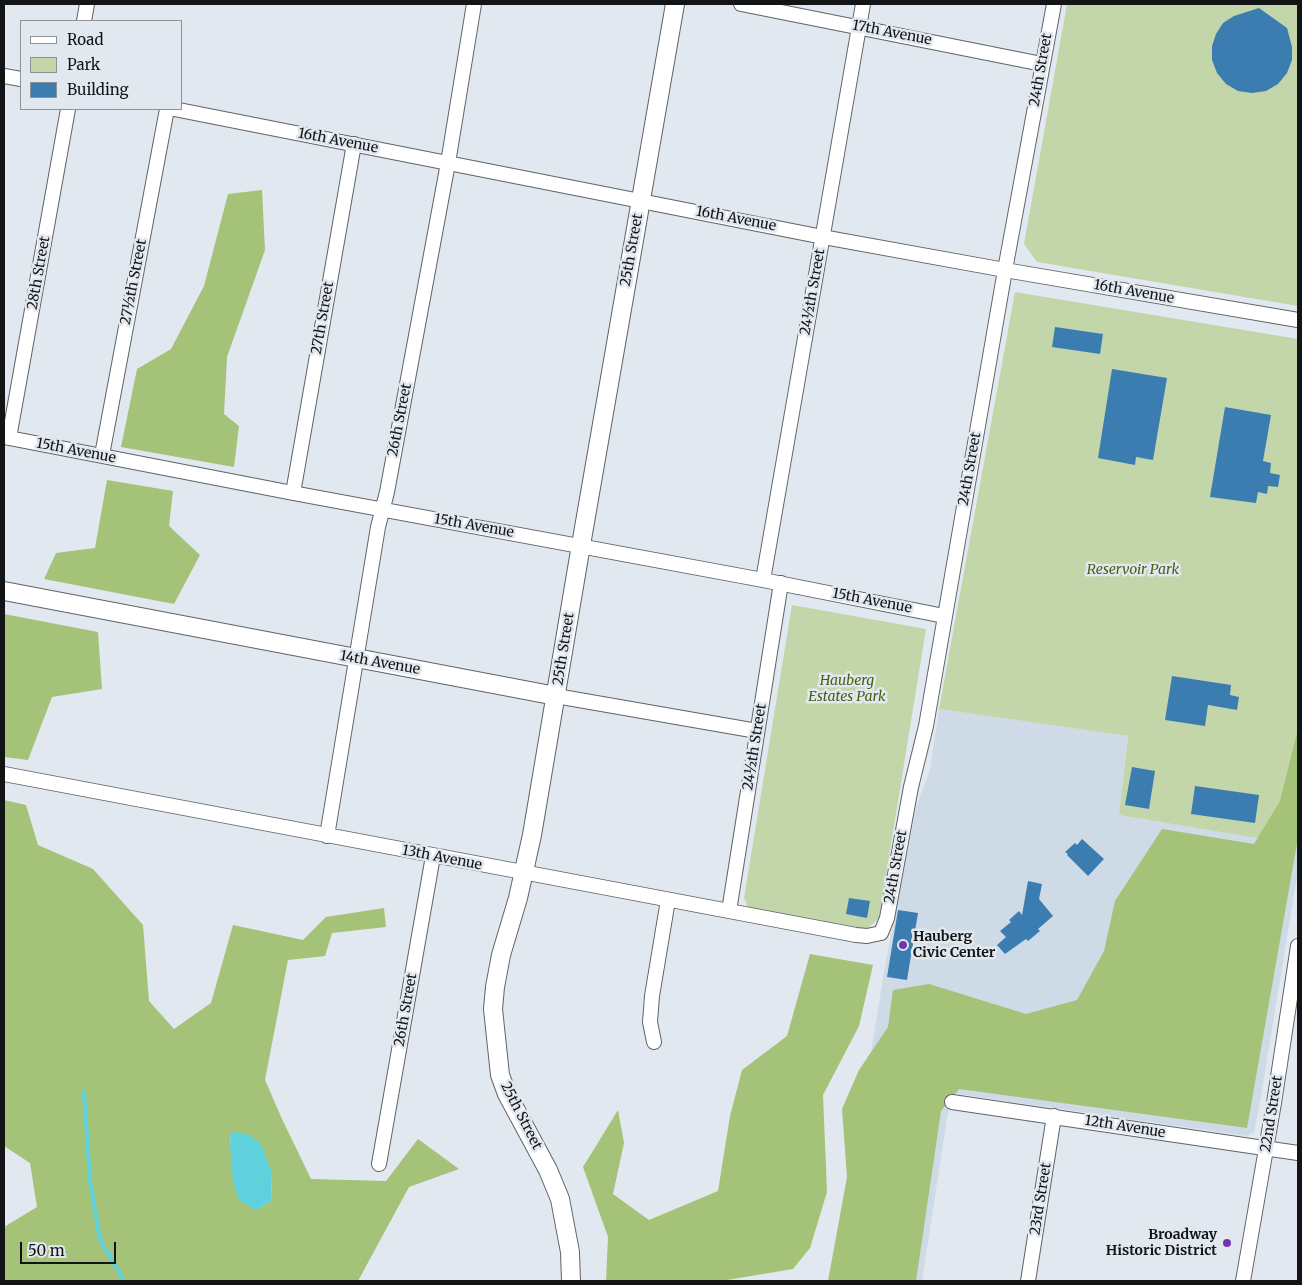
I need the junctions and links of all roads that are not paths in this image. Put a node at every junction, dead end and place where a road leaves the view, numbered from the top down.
1 (87, 4) edge
2 (474, 4) edge
3 (675, 4) edge
4 (741, 4) edge
5 (863, 4) edge
6 (1054, 4) edge
7 (84, 20) edge
8 (858, 27) junction
9 (1042, 64) junction
10 (4, 76) edge
11 (20, 80) edge
12 (68, 110) edge
13 (167, 110) edge
14 (179, 110) edge
15 (354, 144) junction
16 (448, 163) junction
17 (641, 200) junction
18 (823, 237) junction
19 (1005, 270) junction
20 (1298, 320) edge
21 (6, 438) edge
22 (102, 455) junction
23 (293, 493) junction
24 (382, 509) junction
25 (581, 546) junction
26 (763, 580) junction
27 (781, 583) junction
28 (4, 591) edge
29 (944, 616) junction
30 (356, 658) junction
31 (556, 696) junction
32 (757, 731) junction
33 (4, 774) edge
34 (327, 836) junction
35 (433, 856) junction
36 (524, 873) junction
37 (668, 900) junction
38 (729, 911) junction
39 (881, 933) joint
40 (1298, 946) edge
41 (654, 1042) dead end
42 (952, 1102) dead end
43 (1054, 1116) junction
44 (1266, 1149) junction
45 (1298, 1153) edge
46 (379, 1164) dead end
47 (571, 1281) edge
48 (1028, 1281) edge
49 (1243, 1281) edge

1 - 7 street
2 - 16 street, 26th Street
3 - 17 street, 25th Street
4 - 8 street, 17th Avenue
5 - 8 street, 24½th Street
6 - 9 street, 24th Street
8 - 9 street, 17th Avenue
8 - 18 street, 24½th Street
9 - 19 street, 24th Street
10 - 11 street
12 - 21 street, 28th Street
13 - 22 street, 27½th Street
14 - 15 street, 16th Avenue
15 - 16 street, 16th Avenue
15 - 23 street, 27th Street
16 - 17 street, 16th Avenue
16 - 24 street, 26th Street
17 - 18 street, 16th Avenue
17 - 25 street, 25th Street
18 - 19 street, 16th Avenue
18 - 26 street, 24½th Street
19 - 20 street, 16th Avenue
19 - 29 street, 24th Street
21 - 22 street, 15th Avenue
22 - 23 street, 15th Avenue
23 - 24 street, 15th Avenue
24 - 25 street, 15th Avenue
24 - 30 street, 26th Street
25 - 26 street, 15th Avenue
25 - 31 street, 25th Street
26 - 27 street, 15th Avenue
27 - 29 street, 15th Avenue
27 - 32 street, 24½th Street
28 - 30 street, 14th Avenue
29 - 39 street, 24th Street
30 - 31 street, 14th Avenue
30 - 34 street, 26th Street
31 - 32 street, 14th Avenue
31 - 36 street, 25th Street
32 - 38 street, 24½th Street
33 - 34 street, 13th Avenue
34 - 35 street, 13th Avenue
35 - 36 street, 13th Avenue
35 - 46 street, 26th Street
36 - 37 street, 13th Avenue
36 - 47 street, 25th Street
37 - 38 street, 13th Avenue
37 - 41 street
38 - 39 street, 13th Avenue
40 - 44 street, 22nd Street
42 - 43 street, 12th Avenue
43 - 44 street, 12th Avenue
43 - 48 street, 23rd Street
44 - 45 street, 12th Avenue
44 - 49 street, 22nd Street

